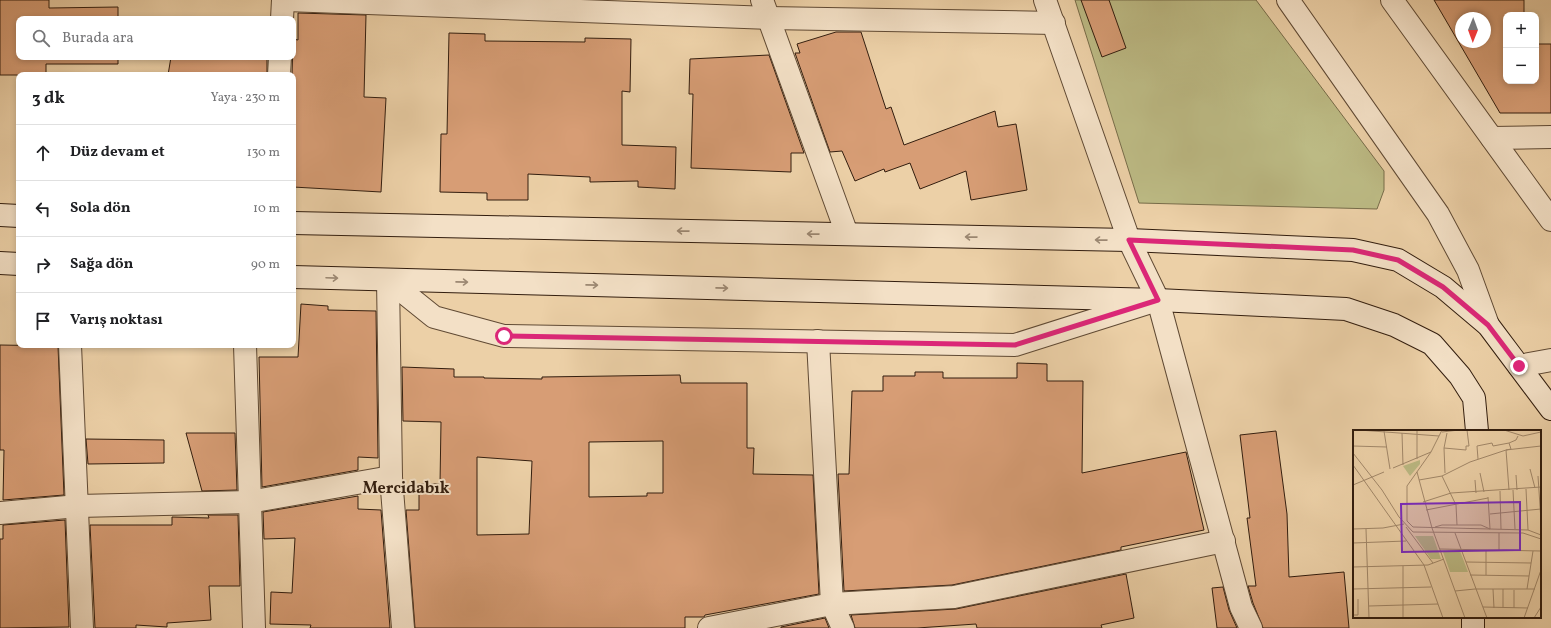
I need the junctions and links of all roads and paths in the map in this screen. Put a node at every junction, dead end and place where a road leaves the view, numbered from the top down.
1 (283, 0) edge
2 (286, 0) edge
3 (1046, 0) edge
4 (1288, 0) edge
5 (1392, 0) edge
6 (452, 3) edge
7 (765, 9) edge
8 (282, 16) edge
9 (1054, 23) junction
10 (280, 60) edge
11 (279, 72) edge
12 (1551, 137) edge
13 (1492, 138) junction
14 (0, 215) edge
15 (16, 216) edge
16 (1551, 220) edge
17 (296, 223) edge
18 (848, 234) junction
19 (1129, 240) junction
20 (0, 263) edge
21 (16, 264) edge
22 (296, 277) edge
23 (388, 280) junction
24 (1158, 300) junction
25 (1488, 325) junction
26 (818, 341) junction
27 (70, 348) edge
28 (245, 348) edge
29 (1548, 361) edge
30 (1519, 366) junction
31 (1551, 409) edge
32 (1477, 430) edge
33 (391, 477) junction
34 (249, 502) junction
35 (78, 506) junction
36 (0, 512) edge
37 (1224, 541) junction
38 (832, 604) junction
39 (82, 628) edge
40 (254, 628) edge
41 (403, 628) edge
42 (709, 628) edge
43 (843, 628) edge
44 (1251, 628) edge

1 - 8 street
2 - 6 street
3 - 9 street
4 - 25 street
5 - 13 street
6 - 7 street
7 - 9 street
7 - 18 street
9 - 19 street
10 - 11 street
12 - 13 street
13 - 16 street
14 - 15 street
18 -> 17 street
19 -> 18 street
19 - 24 street
19 - 25 street
20 - 21 street
22 -> 23 street
23 -> 24 street
23 - 26 street
23 - 33 street
24 - 26 street
24 - 32 street
24 - 37 street
25 - 30 street
26 - 38 street
27 - 35 street
28 - 34 street
29 - 30 street
30 - 31 street
33 - 34 street
33 - 41 street
34 - 35 street
34 - 40 street
35 - 36 street
35 - 39 street
37 - 38 street
37 - 44 street
38 - 42 street
38 - 43 street

